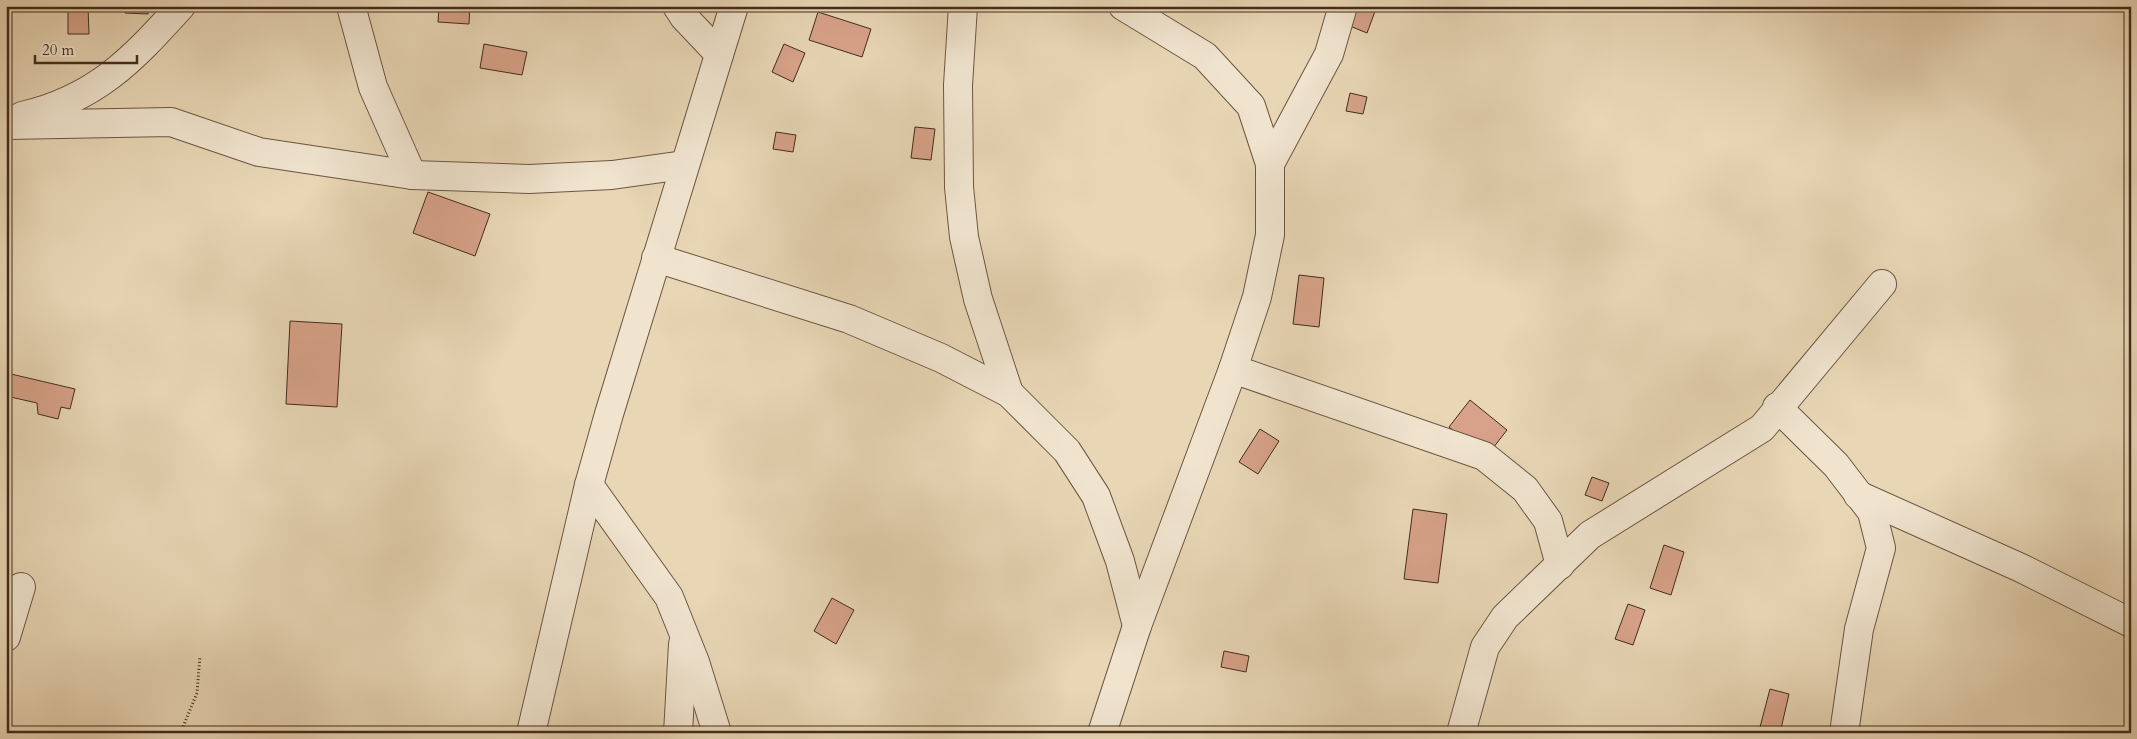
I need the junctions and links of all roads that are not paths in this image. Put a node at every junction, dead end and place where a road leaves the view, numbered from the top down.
1 (181, 6) edge
2 (351, 6) edge
3 (677, 6) edge
4 (734, 6) edge
5 (963, 6) edge
6 (1123, 6) edge
7 (1344, 6) edge
8 (719, 54) junction
9 (6, 119) edge
10 (6, 125) edge
11 (1270, 164) junction
12 (684, 166) junction
13 (412, 175) junction
14 (656, 258) junction
15 (1882, 284) dead end
16 (1233, 369) junction
17 (1009, 393) junction
18 (1777, 407) junction
19 (589, 485) junction
20 (1858, 495) junction
21 (1560, 565) junction
22 (21, 587) dead end
23 (2131, 623) edge
24 (1137, 626) junction
25 (684, 634) junction
26 (6, 637) edge
27 (531, 733) edge
28 (678, 733) edge
29 (717, 733) edge
30 (1102, 733) edge
31 (1461, 733) edge
32 (1844, 733) edge

1 - 9 street
2 - 13 street
3 - 8 street
4 - 8 street
5 - 17 street
6 - 11 street
7 - 11 street
8 - 12 street
10 - 13 street
11 - 16 street
12 - 13 street
12 - 14 street
14 - 17 street
14 - 19 street
15 - 18 street
16 - 21 street
16 - 24 street
17 - 24 street
18 - 20 street
18 - 21 street
19 - 25 street
19 - 27 street
20 - 23 street
20 - 32 street
21 - 31 street
22 - 26 street
24 - 30 street
25 - 28 street
25 - 29 street

